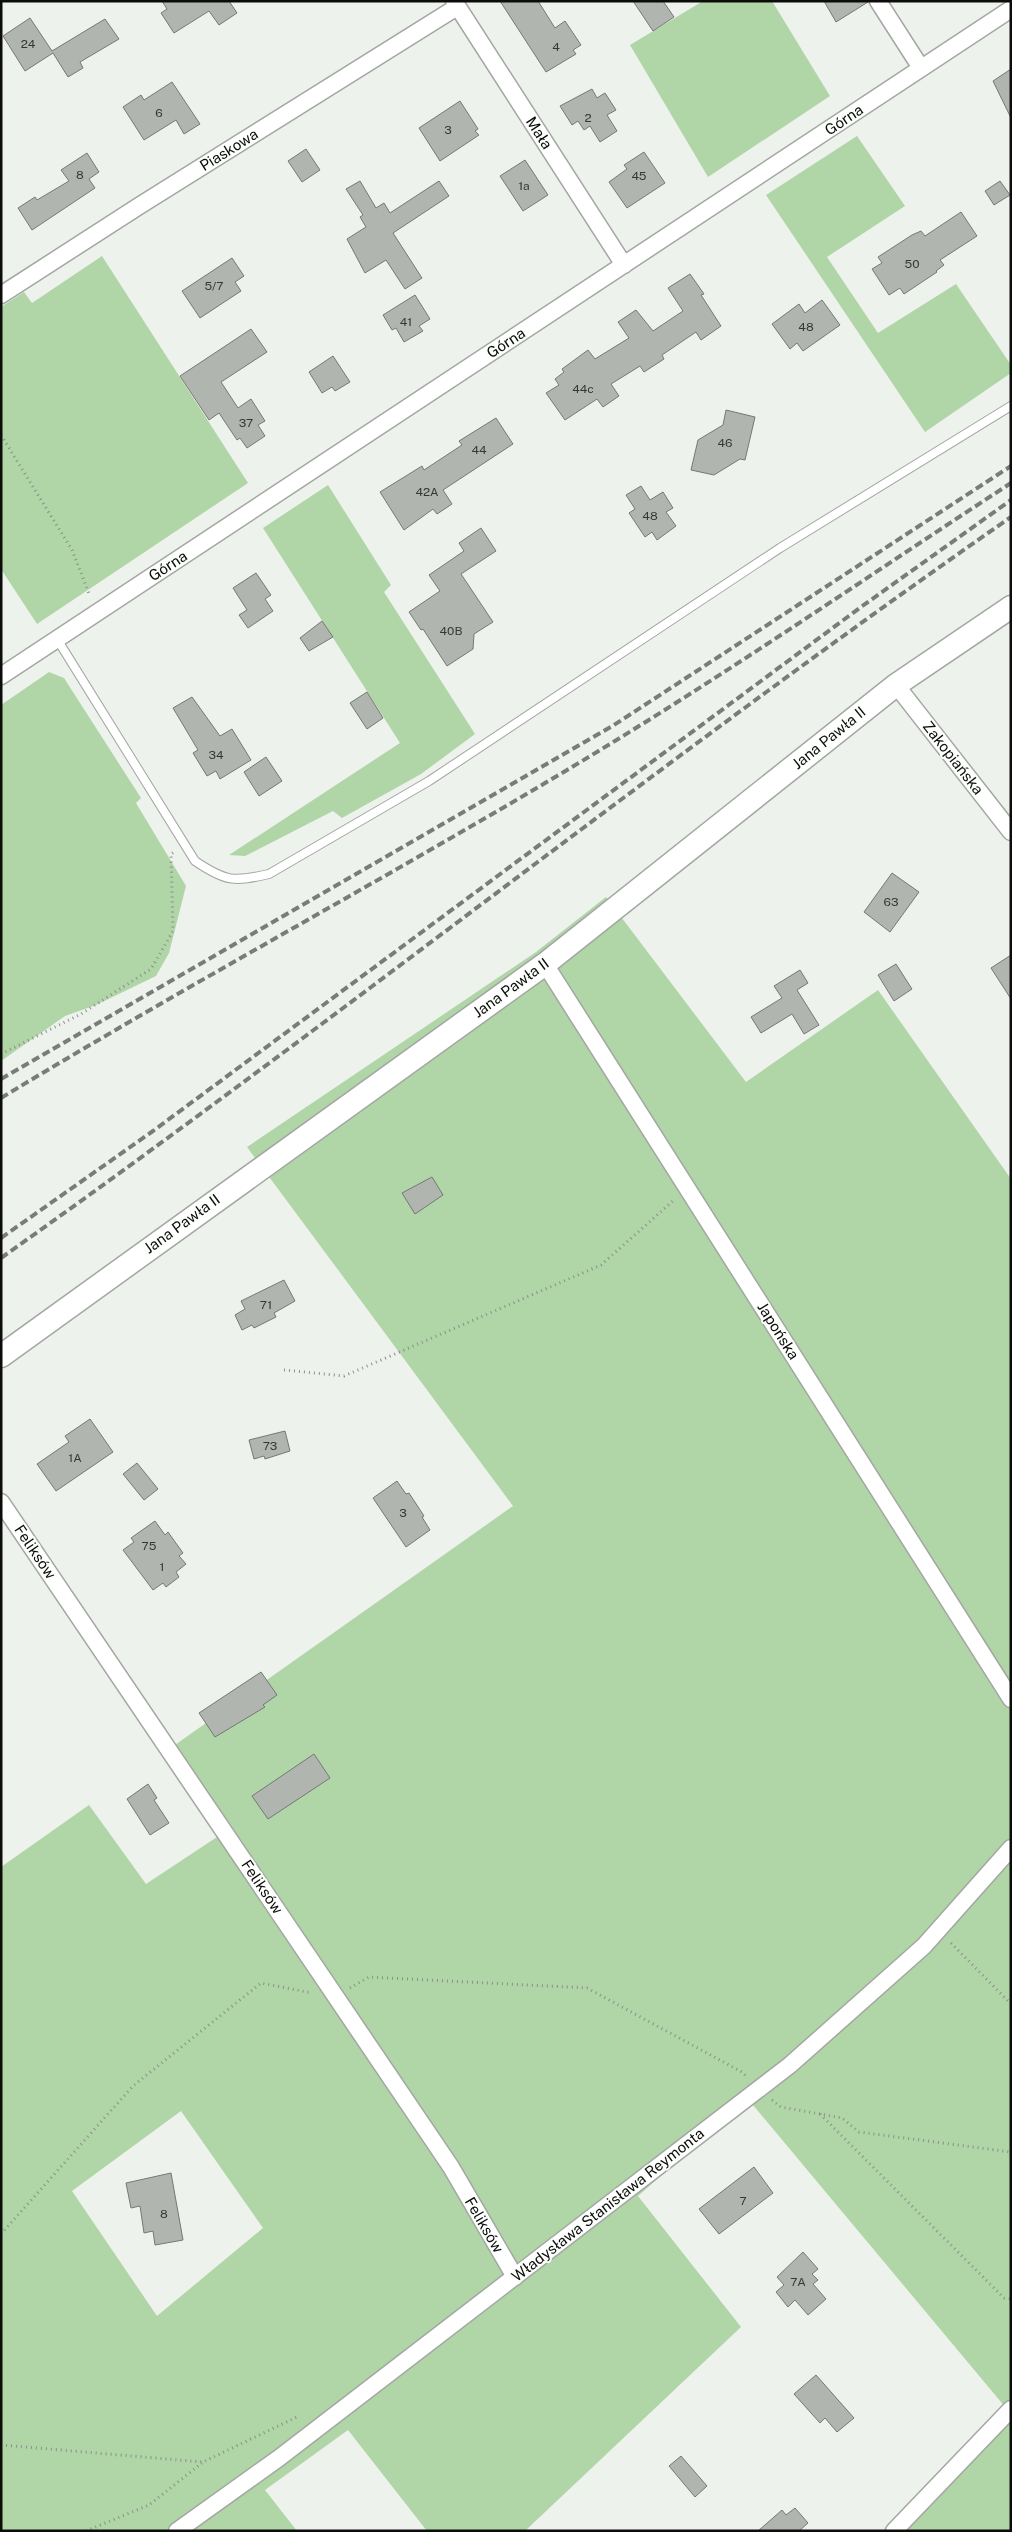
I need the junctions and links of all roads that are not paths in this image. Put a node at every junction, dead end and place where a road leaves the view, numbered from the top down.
1 (878, 1) edge
2 (456, 4) edge
3 (1011, 9) edge
4 (922, 68) junction
5 (624, 266) junction
6 (1, 296) edge
7 (1011, 406) edge
8 (1011, 607) edge
9 (57, 639) junction
10 (1, 676) edge
11 (896, 685) junction
12 (1011, 832) edge
13 (545, 964) junction
14 (1, 1356) edge
15 (1, 1502) edge
16 (1011, 1699) edge
17 (1011, 1848) edge
18 (515, 2277) junction
19 (1011, 2409) edge
20 (178, 2531) edge
21 (894, 2531) edge

1 - 4 street
2 - 5 street, Mała
2 - 6 street, Piaskowa
3 - 4 street, Górna
4 - 5 street, Górna
5 - 9 street, Górna
7 - 9 lane
8 - 11 main road, Jana Pawła II
9 - 10 street, Górna
11 - 12 street, Zakopiańska
11 - 13 main road, Jana Pawła II
13 - 14 main road, Jana Pawła II
13 - 16 street, Japońska
15 - 18 street, Feliksów
17 - 18 street, Władysława Stanisława Reymonta
18 - 20 street, Władysława Stanisława Reymonta
19 - 21 street

